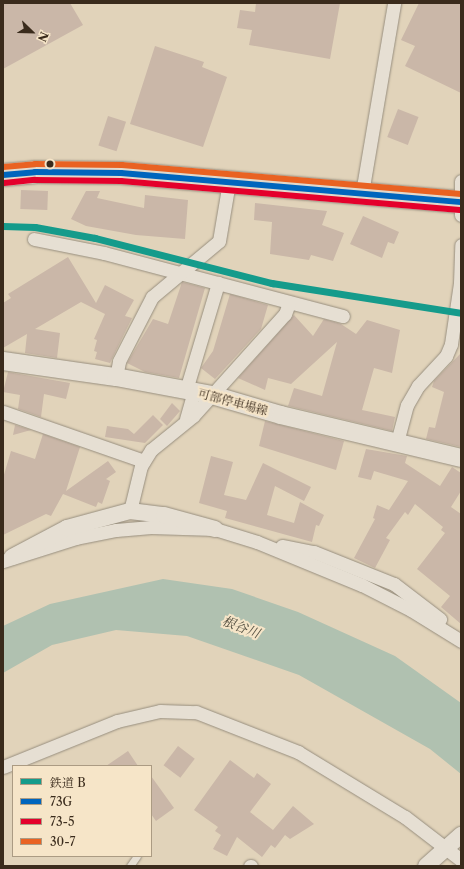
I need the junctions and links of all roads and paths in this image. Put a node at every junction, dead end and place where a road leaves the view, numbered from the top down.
1 (394, 3) edge
2 (3, 175) edge
3 (228, 182) junction
4 (362, 193) junction
5 (461, 200) edge
6 (34, 239) dead end
7 (461, 245) edge
8 (182, 273) junction
9 (218, 282) junction
10 (289, 303) junction
11 (343, 316) dead end
12 (456, 346) edge
13 (3, 361) edge
14 (116, 377) junction
15 (190, 391) junction
16 (212, 395) junction
17 (3, 412) edge
18 (186, 419) junction
19 (397, 442) junction
20 (461, 458) edge
21 (144, 461) junction
22 (130, 511) junction
23 (216, 529) junction
24 (7, 559) edge
25 (461, 640) edge
26 (3, 768) edge
27 (453, 842) edge
28 (136, 857) edge
29 (461, 860) edge
30 (130, 866) edge
31 (426, 866) edge

1 - 4 street
2 - 3 highway
3 - 4 highway
3 - 8 street
4 - 5 highway
6 - 8 street
7 - 12 street
8 - 9 street
8 - 14 street
9 - 10 street
9 - 15 street
10 - 11 street
10 - 16 street
12 - 19 street
13 - 14 main road, 可部停車場線
14 - 15 main road, 可部停車場線
15 - 16 main road, 可部停車場線
15 - 18 street
16 - 18 street
16 - 19 main road, 可部停車場線
17 - 21 street
18 - 21 street
19 - 20 main road, 可部停車場線
21 - 22 street
22 - 23 street
22 - 24 street
23 - 24 street
23 - 25 street
26 - 27 street
27 - 29 street
27 - 31 street
28 - 30 lane

